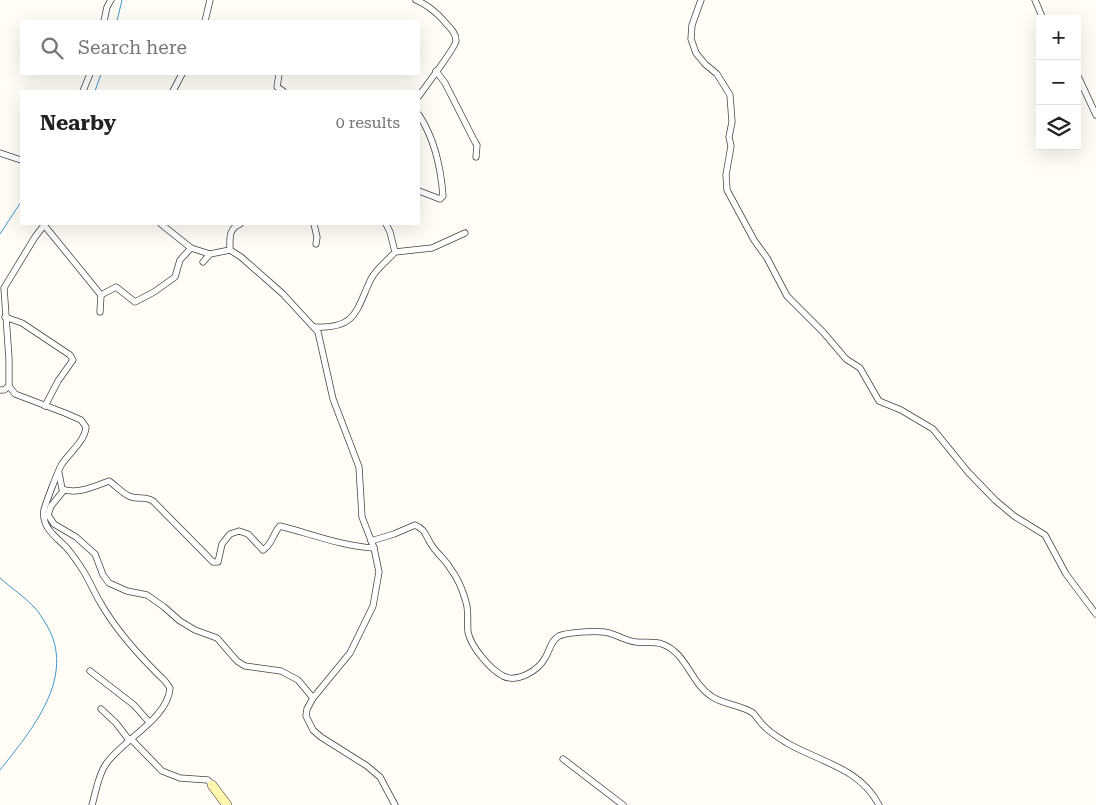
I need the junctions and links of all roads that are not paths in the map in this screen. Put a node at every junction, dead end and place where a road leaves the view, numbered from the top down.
1 (111, 0) edge
2 (210, 0) edge
3 (416, 0) edge
4 (701, 0) edge
5 (1035, 0) edge
6 (1041, 15) edge
7 (104, 20) edge
8 (205, 20) edge
9 (436, 71) junction
10 (90, 75) edge
11 (181, 75) edge
12 (279, 75) edge
13 (1081, 83) edge
14 (82, 90) edge
15 (174, 90) edge
16 (281, 90) edge
17 (420, 95) edge
18 (1096, 115) edge
19 (420, 116) edge
20 (0, 153) edge
21 (476, 157) dead end
22 (20, 160) edge
23 (420, 191) edge
24 (44, 225) edge
25 (46, 225) edge
26 (162, 225) edge
27 (237, 225) edge
28 (314, 225) edge
29 (386, 225) edge
30 (465, 233) dead end
31 (316, 244) dead end
32 (191, 248) junction
33 (230, 250) junction
34 (395, 252) junction
35 (210, 254) junction
36 (202, 262) dead end
37 (2, 295) edge
38 (101, 295) junction
39 (100, 312) dead end
40 (5, 317) junction
41 (315, 327) junction
42 (9, 386) junction
43 (0, 390) edge
44 (45, 406) junction
45 (59, 471) junction
46 (64, 490) junction
47 (371, 541) junction
48 (374, 548) junction
49 (1096, 614) edge
50 (90, 671) dead end
51 (313, 698) junction
52 (101, 708) dead end
53 (149, 722) junction
54 (130, 740) junction
55 (563, 759) dead end
56 (212, 785) joint
57 (92, 805) edge
58 (227, 805) edge
59 (395, 805) edge
60 (623, 805) edge
61 (879, 805) edge

1 - 7 street
2 - 8 street
3 - 9 street
4 - 49 street
5 - 6 street
9 - 17 street
9 - 21 street
10 - 14 street
11 - 15 street
12 - 16 street
13 - 18 street
19 - 23 street
20 - 22 street
24 - 37 street
25 - 38 street
26 - 32 street
27 - 33 street
28 - 31 street
29 - 34 street
30 - 34 street
32 - 35 street
32 - 38 street
33 - 35 street
33 - 41 street
34 - 41 street
35 - 36 street
37 - 40 street
38 - 39 street
40 - 42 street
40 - 44 street
41 - 47 street
42 - 43 street
42 - 44 street
44 - 45 street
45 - 46 street
45 - 53 street
46 - 48 street
46 - 51 street
47 - 48 street
47 - 61 street
48 - 51 street
50 - 53 street
51 - 59 street
52 - 54 street
53 - 54 street
54 - 56 street
54 - 57 street
55 - 60 street
56 - 58 street

